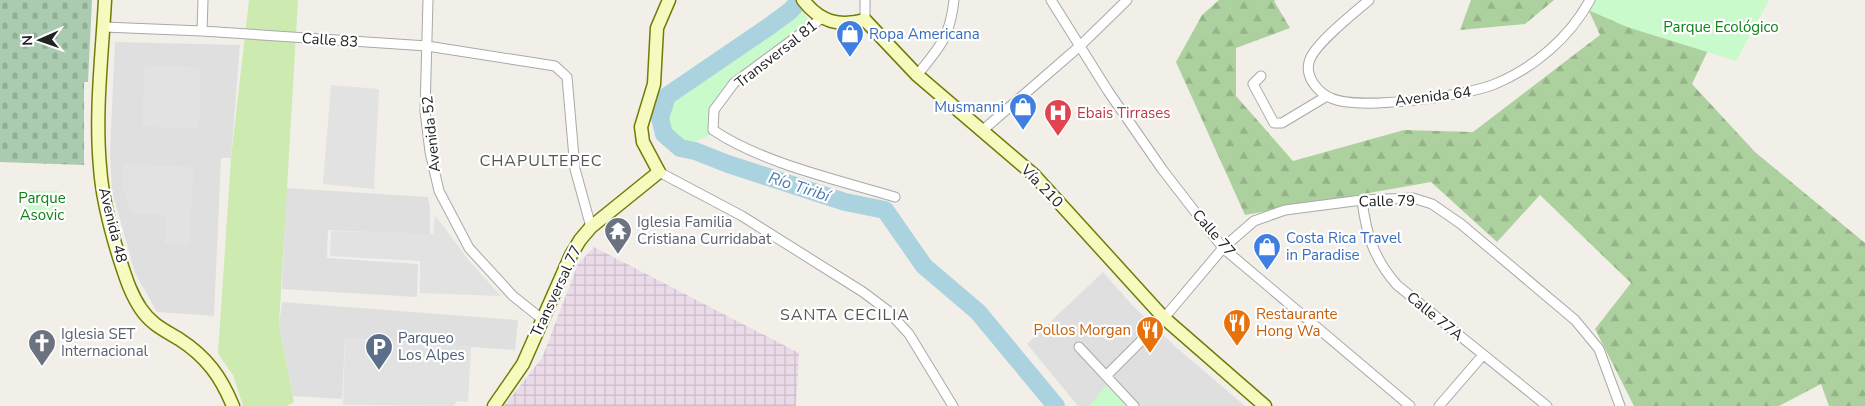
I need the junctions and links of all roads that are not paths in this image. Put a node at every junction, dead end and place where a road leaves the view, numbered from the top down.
1 (105, 0) edge
2 (203, 0) edge
3 (428, 0) edge
4 (669, 0) edge
5 (803, 0) edge
6 (865, 0) edge
7 (954, 0) edge
8 (1051, 0) edge
9 (1127, 0) edge
10 (1369, 0) edge
11 (1590, 0) edge
12 (817, 15) junction
13 (865, 20) junction
14 (104, 27) junction
15 (202, 32) junction
16 (1081, 45) junction
17 (427, 46) junction
18 (917, 75) junction
19 (1262, 76) dead end
20 (1327, 96) junction
21 (983, 130) junction
22 (659, 172) junction
23 (895, 197) dead end
24 (1362, 200) junction
25 (592, 227) junction
26 (1223, 248) junction
27 (1164, 318) junction
28 (542, 319) junction
29 (1079, 347) dead end
30 (1483, 355) junction
31 (1107, 375) junction
32 (233, 406) edge
33 (494, 406) edge
34 (953, 406) edge
35 (1134, 406) edge
36 (1266, 406) edge
37 (1410, 406) edge
38 (1440, 406) edge
39 (1547, 406) edge
40 (1620, 406) edge

1 - 14 street, Avenida 48
2 - 15 street
3 - 17 street, Avenida 52
4 - 22 street
5 - 12 street
6 - 13 street
7 - 18 street
8 - 16 street, Calle 77
9 - 16 street
10 - 20 street
11 - 20 street, Avenida 64
12 - 13 street
12 - 23 street, Transversal 81
13 - 18 street, Vía 210
14 - 15 street, Calle 83
14 - 32 street, Avenida 48
15 - 17 street, Calle 83
16 - 21 street
16 - 26 street, Calle 77
17 - 25 street, Calle 83
17 - 28 street, Avenida 52
18 - 21 street, Vía 210
19 - 20 street
21 - 27 street, Vía 210
22 - 25 street, Transversal 77
22 - 34 street
24 - 26 street, Calle 79
24 - 30 street, Calle 77A
24 - 40 street, Calle 79
25 - 28 street, Transversal 77
26 - 27 street, Calle 79
26 - 37 street, Calle 77
27 - 31 street, Calle 79
27 - 36 street, Vía 210
28 - 33 street, Transversal 77
29 - 31 street
30 - 38 street
30 - 39 street, Calle 77A
31 - 35 street

